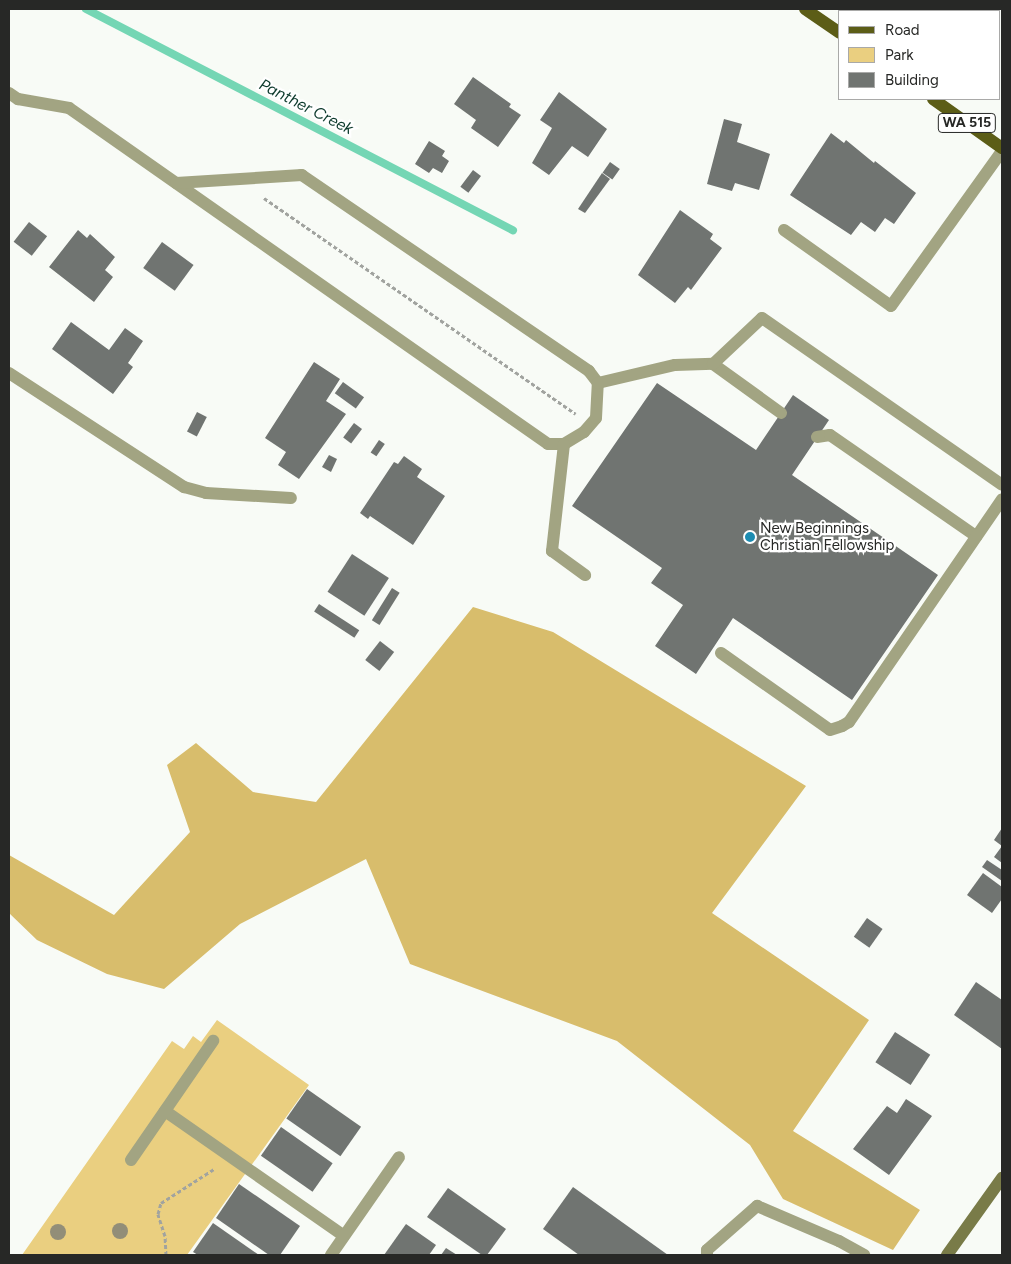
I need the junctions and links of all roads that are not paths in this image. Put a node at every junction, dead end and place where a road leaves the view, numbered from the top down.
1 (805, 9) edge
2 (838, 32) edge
3 (9, 92) edge
4 (934, 100) edge
5 (1002, 150) edge
6 (176, 183) junction
7 (784, 230) dead end
8 (713, 364) junction
9 (9, 373) edge
10 (598, 383) junction
11 (781, 413) dead end
12 (817, 437) dead end
13 (564, 444) junction
14 (1002, 485) edge
15 (291, 498) dead end
16 (1002, 499) edge
17 (976, 536) junction
18 (585, 575) dead end
19 (721, 653) dead end
20 (213, 1042) dead end
21 (165, 1111) junction
22 (399, 1157) dead end
23 (131, 1160) dead end
24 (1002, 1178) edge
25 (344, 1236) junction
26 (331, 1255) edge
27 (707, 1255) edge
28 (864, 1255) edge
29 (948, 1255) edge

1 - 2 main road
3 - 6 street
4 - 5 main road, WA 515
5 - 7 street
6 - 10 street
6 - 13 street
8 - 10 street
8 - 11 street
8 - 14 street
9 - 15 street
10 - 13 street
12 - 17 street
13 - 18 street
16 - 17 street
17 - 19 street
20 - 21 street
21 - 23 street
21 - 25 street
22 - 25 street
24 - 29 street
25 - 26 street
27 - 28 street

